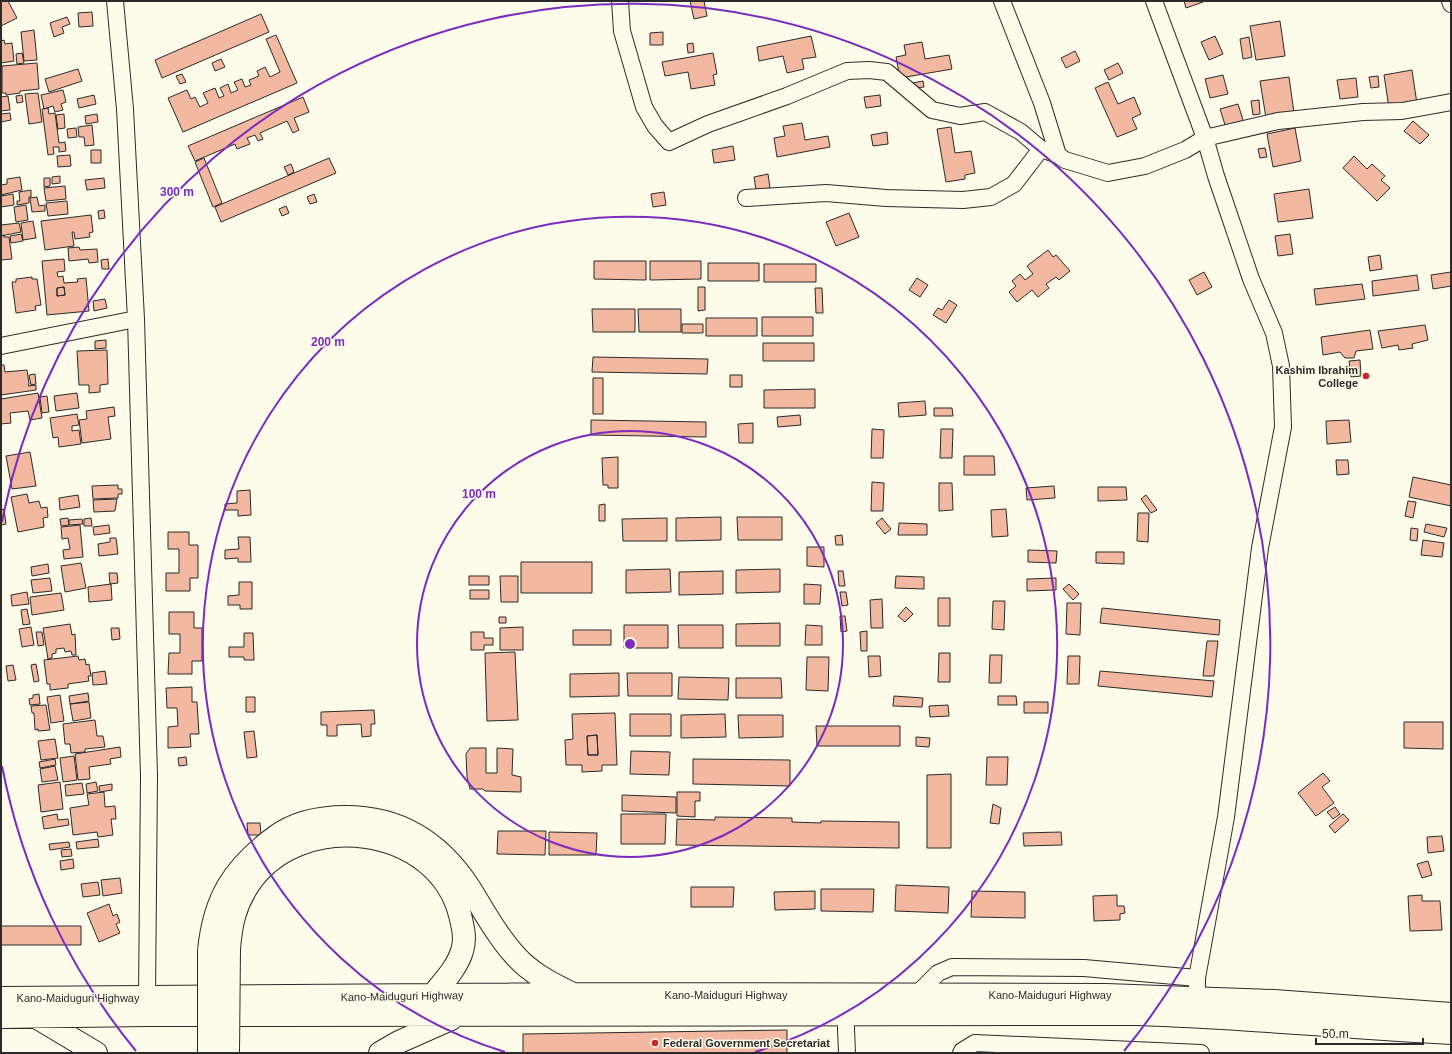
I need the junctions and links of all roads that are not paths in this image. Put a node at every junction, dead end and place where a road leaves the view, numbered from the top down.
1 (115, 1) edge
2 (620, 1) edge
3 (1002, 1) edge
4 (1154, 1) edge
5 (1450, 1) edge
6 (1451, 4) edge
7 (1451, 102) edge
8 (1206, 138) junction
9 (1041, 149) junction
10 (1058, 155) junction
11 (746, 198) dead end
12 (136, 319) junction
13 (1, 346) edge
14 (219, 950) junction
15 (1197, 987) junction
16 (574, 994) junction
17 (432, 996) junction
18 (146, 997) junction
19 (1, 998) edge
20 (846, 1005) junction
21 (1451, 1014) edge
22 (456, 1016) junction
23 (1, 1017) edge
24 (36, 1017) junction
25 (1451, 1033) edge
26 (96, 1053) edge
27 (209, 1053) edge
28 (228, 1053) edge
29 (380, 1053) edge
30 (847, 1053) edge
31 (961, 1053) edge
32 (1201, 1053) edge

1 - 12 street
2 - 9 street
3 - 10 street
4 - 8 street
5 - 6 street
7 - 8 street
8 - 10 street
8 - 15 street
9 - 10 street
9 - 11 street
12 - 13 street
12 - 18 street
14 - 16 highway
14 - 17 highway
14 - 27 highway, bridge
14 - 28 highway, bridge
15 - 20 highway, Kano-Maiduguri Highway
15 - 21 highway, Kano-Maiduguri Highway
16 - 17 highway, Kano-Maiduguri Highway
16 - 20 highway, Kano-Maiduguri Highway
17 - 18 highway, Kano-Maiduguri Highway
18 - 19 highway, Kano-Maiduguri Highway
20 - 22 highway, Kano-Maiduguri Highway
20 - 25 highway, Kano-Maiduguri Highway
20 - 30 street
22 - 24 highway, Kano-Maiduguri Highway
22 - 29 highway
23 - 24 highway, Kano-Maiduguri Highway
24 - 26 highway
31 - 32 street

